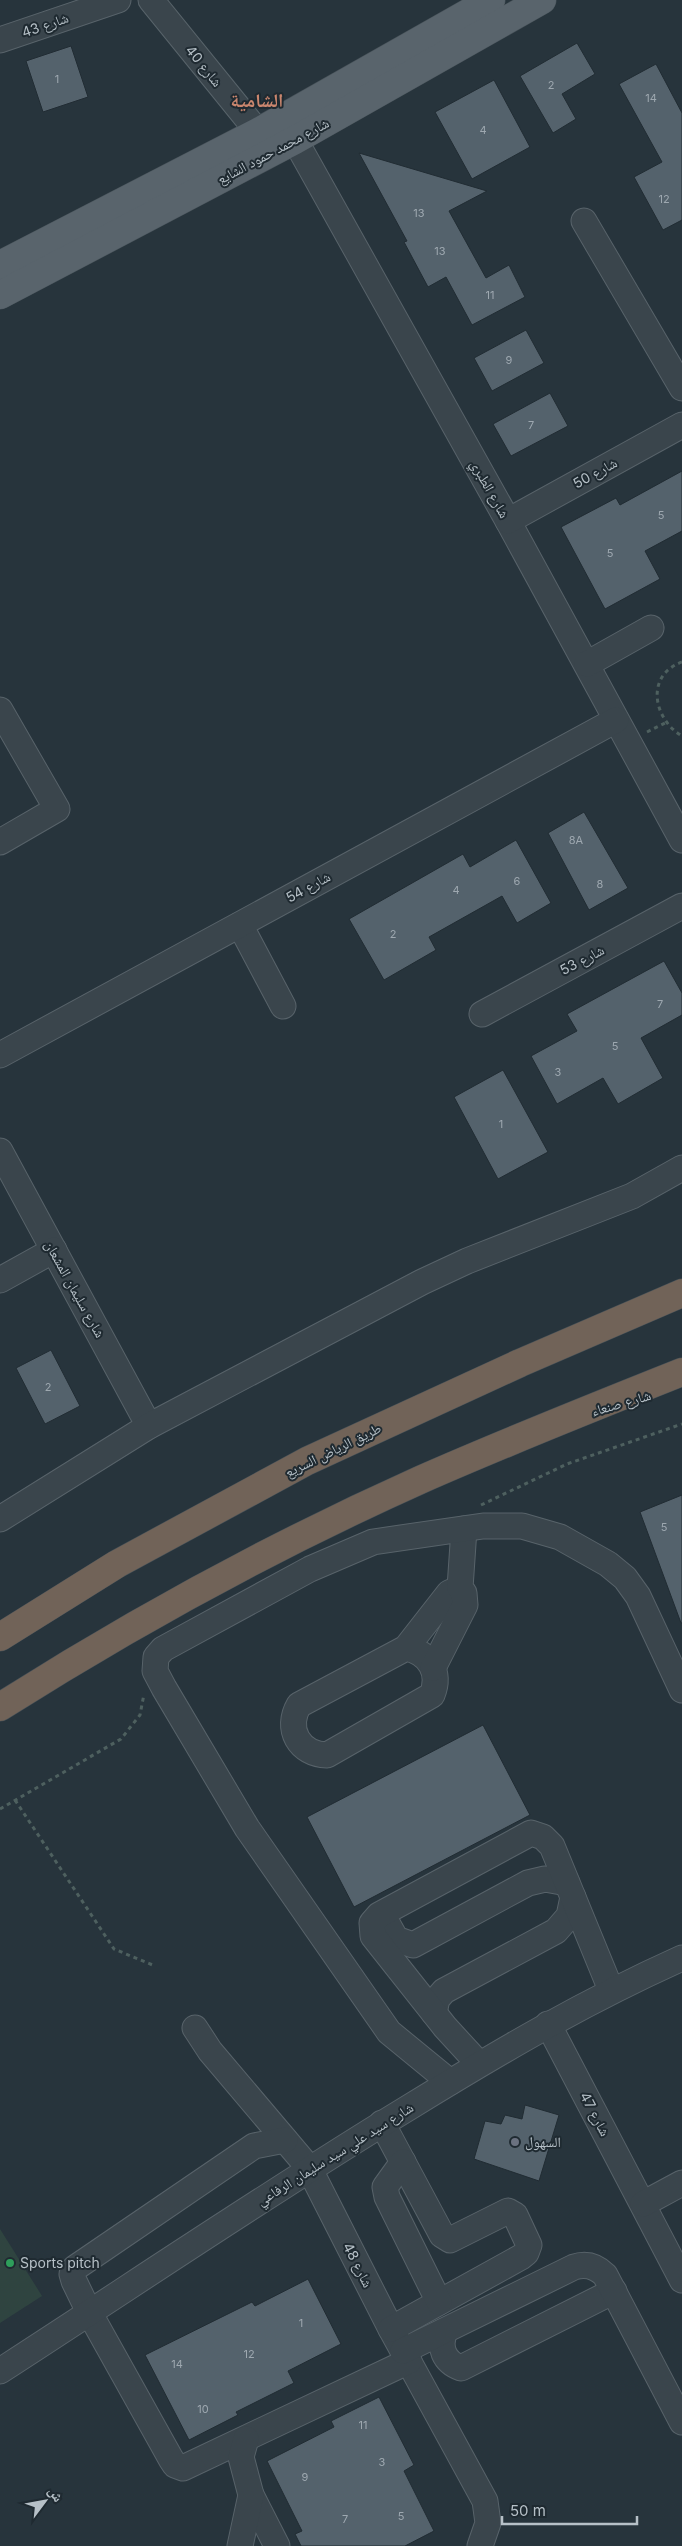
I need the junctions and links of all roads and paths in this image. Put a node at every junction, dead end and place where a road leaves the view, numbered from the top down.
1 (118, 0) edge
2 (150, 0) edge
3 (542, 0) edge
4 (488, 1) edge
5 (0, 40) edge
6 (258, 132) junction
7 (295, 140) junction
8 (584, 221) dead end
9 (0, 266) edge
10 (0, 294) edge
11 (682, 388) edge
12 (682, 425) edge
13 (508, 521) junction
14 (651, 628) dead end
15 (682, 662) edge
16 (587, 664) junction
17 (0, 710) edge
18 (616, 720) junction
19 (682, 736) edge
20 (673, 802) edge
21 (682, 840) edge
22 (0, 842) edge
23 (682, 906) edge
24 (240, 925) junction
25 (283, 1006) dead end
26 (482, 1014) dead end
27 (0, 1055) edge
28 (0, 1151) edge
29 (682, 1168) edge
30 (54, 1250) junction
31 (0, 1280) edge
32 (682, 1293) edge
33 (682, 1372) edge
34 (682, 1386) edge
35 (560, 1421) junction
36 (682, 1424) edge
37 (150, 1426) junction
38 (478, 1506) dead end
39 (0, 1519) edge
40 (464, 1529) junction
41 (460, 1588) junction
42 (0, 1637) edge
43 (406, 1648) junction
44 (433, 1668) junction
45 (155, 1671) junction
46 (682, 1690) edge
47 (0, 1707) edge
48 (15, 1800) junction
49 (0, 1810) edge
50 (570, 1890) junction
51 (382, 1914) junction
52 (413, 1945) junction
53 (682, 1958) edge
54 (155, 1966) dead end
55 (611, 1990) junction
56 (437, 2003) junction
57 (548, 2024) junction
58 (195, 2028) dead end
59 (479, 2064) junction
60 (450, 2082) junction
61 (257, 2107) junction
62 (382, 2123) junction
63 (285, 2140) junction
64 (254, 2146) junction
65 (403, 2162) junction
66 (309, 2168) junction
67 (682, 2184) edge
68 (643, 2204) junction
69 (682, 2280) edge
70 (614, 2291) junction
71 (439, 2302) junction
72 (89, 2312) junction
73 (391, 2329) junction
74 (445, 2331) junction
75 (406, 2356) junction
76 (0, 2371) edge
77 (679, 2409) edge
78 (246, 2439) junction
79 (251, 2495) junction
80 (240, 2546) edge
81 (277, 2546) edge
82 (480, 2546) edge

1 - 5 street, شارع 43
2 - 6 street, شارع 40
3 - 7 main road, شارع محمد حمود الشايع
4 - 6 main road, شارع محمد حمود الشايع
6 - 9 main road, شارع محمد حمود الشايع
7 - 10 main road, شارع محمد حمود الشايع
7 - 13 street, شارع الطبري
8 - 11 street
12 - 13 street, شارع 50
13 - 16 street, شارع الطبري
14 - 16 street
15 - 19 path
16 - 18 street, شارع الطبري
17 - 22 street
18 - 20 street, شارع الطبري
18 - 24 street, شارع 54
20 - 21 street, شارع الطبري
23 - 26 street, شارع 53
24 - 25 street
24 - 27 street, شارع 54
28 - 30 street, شارع سليمان المشعان
29 - 37 street
30 - 31 street
30 - 37 street, شارع سليمان المشعان
32 - 42 highway, طريق الرياض السريع
33 - 35 highway
34 - 35 main road, شارع صنعاء
35 - 47 highway
36 - 38 path
37 - 39 street
40 - 41 street
40 - 45 street
40 - 46 street
41 - 43 street
41 - 44 street
43 - 44 street
43 - 44 street
45 - 48 path
45 - 60 street
48 - 49 path
48 - 54 path
50 - 51 street
50 - 52 street
50 - 55 street
50 - 56 street
51 - 52 street
51 - 56 street
52 - 56 street
53 - 55 street, شارع سيد علي سيد سليمان الرفاعي
55 - 57 street, شارع سيد علي سيد سليمان الرفاعي
56 - 59 street
57 - 59 street, شارع سيد علي سيد سليمان الرفاعي
57 - 68 street, شارع 47
58 - 61 street, شارع 48
59 - 60 street, شارع سيد علي سيد سليمان الرفاعي
60 - 62 street, شارع سيد علي سيد سليمان الرفاعي
61 - 63 street, شارع 48
61 - 64 street
62 - 65 street
62 - 66 street, شارع سيد علي سيد سليمان الرفاعي
63 - 64 street
63 - 66 street, شارع 48
64 - 72 street
65 - 71 street
65 - 71 street
66 - 72 street, شارع سيد علي سيد سليمان الرفاعي
66 - 73 street, شارع 48
67 - 68 street
68 - 69 street, شارع 47
70 - 74 street
70 - 74 street
70 - 77 street
71 - 73 street
72 - 76 street, شارع سيد علي سيد سليمان الرفاعي
72 - 78 street
73 - 75 street, شارع 48
74 - 75 street
75 - 78 street
75 - 82 street, شارع 48
78 - 79 street
79 - 80 street
79 - 81 street

